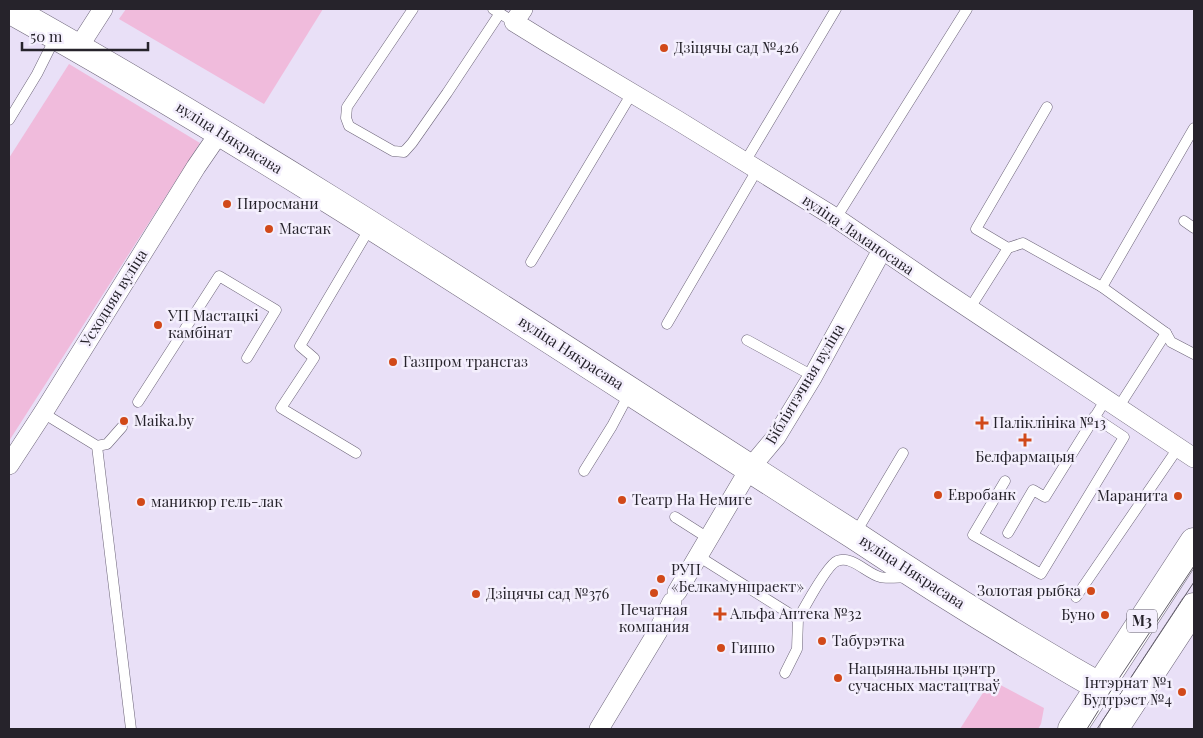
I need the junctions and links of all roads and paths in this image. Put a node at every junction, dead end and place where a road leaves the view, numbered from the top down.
1 (9, 9) edge
2 (103, 9) edge
3 (413, 9) edge
4 (836, 9) edge
5 (967, 9) edge
6 (507, 13) edge
7 (68, 41) junction
8 (632, 93) junction
9 (1047, 107) dead end
10 (9, 120) edge
11 (1194, 128) edge
12 (220, 132) junction
13 (751, 166) junction
14 (836, 218) junction
15 (1184, 221) dead end
16 (371, 226) junction
17 (1194, 228) edge
18 (1008, 248) junction
19 (882, 250) junction
20 (531, 262) dead end
21 (1102, 287) junction
22 (970, 308) junction
23 (667, 324) dead end
24 (1166, 333) junction
25 (747, 340) dead end
26 (1194, 354) edge
27 (247, 358) dead end
28 (813, 376) junction
29 (630, 391) junction
30 (138, 402) dead end
31 (1112, 403) junction
32 (43, 413) junction
33 (1094, 417) junction
34 (122, 427) dead end
35 (97, 446) junction
36 (1178, 448) junction
37 (356, 453) dead end
38 (903, 453) dead end
39 (1194, 458) edge
40 (9, 465) edge
41 (750, 468) junction
42 (584, 471) dead end
43 (1005, 481) dead end
44 (675, 517) dead end
45 (1008, 533) dead end
46 (854, 535) junction
47 (708, 538) junction
48 (1191, 553) edge
49 (698, 556) junction
50 (918, 577) junction
51 (1076, 597) dead end
52 (1194, 607) edge
53 (798, 619) junction
54 (785, 673) dead end
55 (1100, 686) junction
56 (1130, 704) junction
57 (131, 729) edge
58 (598, 729) edge
59 (1072, 729) edge
60 (1114, 729) edge

1 - 7 main road, вуліца Някрасава
2 - 7 street
3 - 6 lane
4 - 13 lane
5 - 14 lane
6 - 8 street, вуліца Ламаносава
7 - 10 lane
7 - 12 main road, вуліца Някрасава
8 - 13 street, вуліца Ламаносава
8 - 20 lane
9 - 18 lane
11 - 21 lane
12 - 16 main road, вуліца Някрасава
12 - 32 street, Усходняя вуліца
13 - 14 street, вуліца Ламаносава
13 - 23 lane
14 - 19 street, вуліца Ламаносава
15 - 17 lane
16 - 29 main road, вуліца Някрасава
16 - 37 lane
18 - 21 lane
18 - 22 lane
19 - 22 street, вуліца Ламаносава
19 - 28 street, Бібліятэчная вуліца
21 - 24 lane
22 - 31 street, вуліца Ламаносава
24 - 26 lane
24 - 31 lane
25 - 28 lane
27 - 30 lane
28 - 41 street, Бібліятэчная вуліца
29 - 41 main road, вуліца Някрасава
29 - 42 lane
31 - 33 lane
31 - 36 street, вуліца Ламаносава
32 - 35 lane
32 - 40 street, Усходняя вуліца
33 - 43 lane
33 - 45 lane
34 - 35 lane
35 - 57 lane
36 - 39 street, вуліца Ламаносава
36 - 51 lane
38 - 46 lane
41 - 46 main road, вуліца Някрасава
41 - 47 street, Бібліятэчная вуліца
44 - 47 lane
46 - 50 main road, вуліца Някрасава
47 - 49 street, Бібліятэчная вуліца
48 - 55 main road, М3
49 - 53 lane
49 - 58 street, Бібліятэчная вуліца
50 - 53 lane
50 - 55 main road, вуліца Някрасава
52 - 56 main road, М3
53 - 54 lane
55 - 56 main road, вуліца Някрасава
55 - 59 main road, М3
56 - 60 main road, М3

